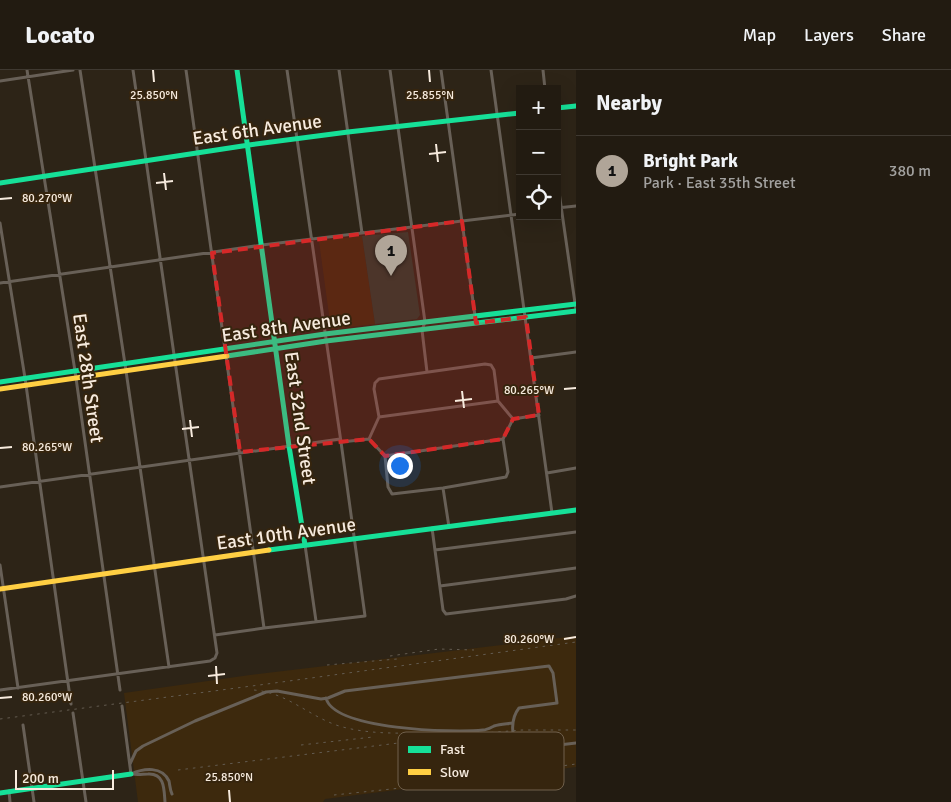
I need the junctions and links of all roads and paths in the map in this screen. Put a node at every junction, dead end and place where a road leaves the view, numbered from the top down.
1 (27, 70) edge
2 (72, 70) edge
3 (80, 70) edge
4 (133, 70) edge
5 (186, 70) edge
6 (237, 70) edge
7 (287, 70) edge
8 (339, 70) edge
9 (390, 70) edge
10 (441, 70) edge
11 (492, 70) edge
12 (543, 70) edge
13 (28, 77) junction
14 (0, 81) edge
15 (545, 85) edge
16 (576, 106) edge
17 (561, 108) edge
18 (516, 114) edge
19 (497, 116) junction
20 (449, 122) junction
21 (399, 127) junction
22 (348, 132) junction
23 (297, 139) junction
24 (249, 145) junction
25 (197, 152) junction
26 (146, 160) junction
27 (95, 168) junction
28 (44, 176) junction
29 (0, 183) edge
30 (576, 206) edge
31 (561, 208) edge
32 (516, 214) edge
33 (511, 215) junction
34 (561, 220) edge
35 (462, 221) junction
36 (0, 223) edge
37 (413, 227) junction
38 (362, 233) junction
39 (312, 238) junction
40 (262, 245) junction
41 (212, 253) junction
42 (160, 259) junction
43 (110, 267) junction
44 (60, 274) junction
45 (10, 281) junction
46 (0, 283) edge
47 (576, 307) edge
48 (525, 310) junction
49 (475, 316) junction
50 (526, 317) junction
51 (425, 322) junction
52 (476, 323) junction
53 (422, 330) junction
54 (326, 334) junction
55 (326, 341) junction
56 (275, 342) junction
57 (225, 349) junction
58 (276, 349) junction
59 (576, 352) edge
60 (175, 356) junction
61 (226, 356) junction
62 (532, 358) junction
63 (176, 363) junction
64 (125, 364) junction
65 (126, 370) junction
66 (75, 371) junction
67 (427, 372) junction
68 (25, 378) junction
69 (76, 378) junction
70 (0, 382) edge
71 (26, 385) junction
72 (0, 389) edge
73 (498, 401) junction
74 (539, 415) junction
75 (379, 417) junction
76 (513, 419) junction
77 (369, 439) junction
78 (503, 440) junction
79 (341, 441) junction
80 (289, 446) junction
81 (240, 452) junction
82 (385, 456) junction
83 (189, 460) junction
84 (139, 467) junction
85 (576, 468) edge
86 (548, 472) junction
87 (89, 475) junction
88 (40, 481) junction
89 (0, 487) edge
90 (444, 488) junction
91 (576, 510) edge
92 (552, 513) junction
93 (449, 527) junction
94 (432, 528) junction
95 (576, 532) edge
96 (354, 538) junction
97 (305, 545) junction
98 (434, 550) junction
99 (254, 552) junction
100 (204, 560) junction
101 (0, 565) edge
102 (153, 567) junction
103 (576, 568) edge
104 (104, 574) junction
105 (53, 581) junction
106 (440, 586) junction
107 (2, 589) edge
108 (576, 596) edge
109 (316, 621) junction
110 (264, 628) junction
111 (215, 636) junction
112 (168, 667) junction
113 (118, 674) junction
114 (67, 680) junction
115 (18, 688) junction
116 (0, 690) edge
117 (120, 690) dead end
118 (326, 698) junction
119 (71, 704) dead end
120 (122, 706) dead end
121 (73, 714) dead end
122 (513, 723) junction
123 (23, 725) dead end
124 (514, 732) edge
125 (130, 764) junction
126 (131, 774) junction
127 (82, 781) junction
128 (32, 788) junction
129 (9, 791) junction
130 (0, 792) edge
131 (172, 794) dead end
132 (10, 802) edge
133 (34, 802) edge
134 (86, 802) edge
135 (165, 802) edge

1 - 13 street, East 28th Street
2 - 13 street
3 - 27 street
4 - 26 street
5 - 25 street
6 - 24 street, East 32nd Street
7 - 23 street
8 - 22 street
9 - 21 street
10 - 20 street
11 - 19 street
12 - 15 street
13 - 14 street
13 - 28 street, East 28th Street
16 - 17 street
18 - 19 street, East 6th Avenue
19 - 20 street, East 6th Avenue
19 - 33 street
20 - 21 street, East 6th Avenue
20 - 35 street
21 - 22 street, East 6th Avenue
21 - 37 street
22 - 23 street, East 6th Avenue
22 - 38 street
23 - 24 street, East 6th Avenue
23 - 39 street
24 - 25 street, East 6th Avenue
24 - 40 street, East 32nd Street
25 - 26 street, East 6th Avenue
25 - 41 street
26 - 27 street, East 6th Avenue
26 - 42 street
27 - 28 street, East 6th Avenue
27 - 43 street
28 - 29 street, East 6th Avenue
28 - 44 street, East 28th Street
30 - 31 street
32 - 33 street
33 - 35 street
33 - 48 street
34 - 47 street
35 - 37 street
35 - 49 street
36 - 45 street
37 - 38 street
37 - 51 street
38 - 39 street
39 - 40 street
39 - 54 street
40 - 41 street
40 - 56 street, East 32nd Street
41 - 42 street
41 - 57 street
42 - 43 street
42 - 60 street
43 - 44 street
43 - 64 street
44 - 45 street
44 - 66 street, East 28th Street
45 - 46 street
45 - 68 street
47 - 48 street, East 8th Avenue
47 - 50 street, East 8th Avenue
48 - 49 street, East 8th Avenue
48 - 50 street
49 - 51 street, East 8th Avenue
49 - 52 street
50 - 52 street, East 8th Avenue
50 - 62 street
51 - 53 street
51 - 54 street, East 8th Avenue
52 - 53 street, East 8th Avenue
53 - 55 street, East 8th Avenue
53 - 67 street
54 - 55 street
54 - 56 street, East 8th Avenue
55 - 58 street, East 8th Avenue
55 - 79 street
56 - 57 street, East 8th Avenue
56 - 58 street, East 32nd Street
57 - 60 street, East 8th Avenue
57 - 61 street
58 - 61 street, East 8th Avenue
58 - 80 street, East 32nd Street
59 - 62 street
60 - 63 street
60 - 64 street, East 8th Avenue
61 - 63 street, East 8th Avenue
61 - 81 street
62 - 74 street
63 - 65 street, East 8th Avenue
63 - 83 street
64 - 65 street
64 - 66 street, East 8th Avenue
65 - 69 street, East 8th Avenue
65 - 84 street
66 - 68 street, East 8th Avenue
66 - 69 street, East 28th Street
67 - 73 street
67 - 75 street
68 - 70 street, East 8th Avenue
68 - 71 street
69 - 71 street, East 8th Avenue
69 - 87 street, East 28th Street
71 - 72 street, East 8th Avenue
71 - 88 street
73 - 75 street
73 - 76 street
74 - 76 street
74 - 86 street
75 - 77 street
76 - 78 street
77 - 79 street
77 - 82 street
78 - 82 street
78 - 90 street
79 - 80 street
79 - 96 street
80 - 81 street
80 - 97 street, East 32nd Street
81 - 83 street
81 - 99 street
82 - 90 street
83 - 84 street
83 - 100 street
84 - 87 street
84 - 102 street
85 - 86 street
86 - 92 street
87 - 88 street
87 - 104 street, East 28th Street
88 - 89 street
88 - 105 street
90 - 93 street
91 - 92 street, East 10th Avenue
92 - 93 street, East 10th Avenue
93 - 94 street, East 10th Avenue
94 - 96 street, East 10th Avenue
94 - 98 street
95 - 98 street
96 - 97 street, East 10th Avenue
96 - 109 street
97 - 99 street, East 10th Avenue
97 - 109 street, East 32nd Street
98 - 106 street
99 - 100 street, East 10th Avenue
99 - 110 street
100 - 102 street, East 10th Avenue
100 - 111 street
101 - 107 street
102 - 104 street, East 10th Avenue
102 - 112 street
103 - 106 street
104 - 105 street, East 10th Avenue
104 - 113 street, East 28th Street
105 - 107 street, East 10th Avenue
105 - 114 street
106 - 108 street
107 - 115 street
109 - 110 street
110 - 111 street
111 - 112 street
112 - 113 street
113 - 114 street
113 - 117 street, East 28th Street
114 - 115 street
114 - 119 street
115 - 116 street
118 - 122 street
118 - 122 street
118 - 125 street
120 - 125 street
121 - 127 street
122 - 124 street
123 - 128 street
125 - 126 street
126 - 127 street
126 - 131 street
126 - 135 street
127 - 128 street
127 - 134 street
128 - 129 street
128 - 133 street
129 - 130 street
129 - 132 street

